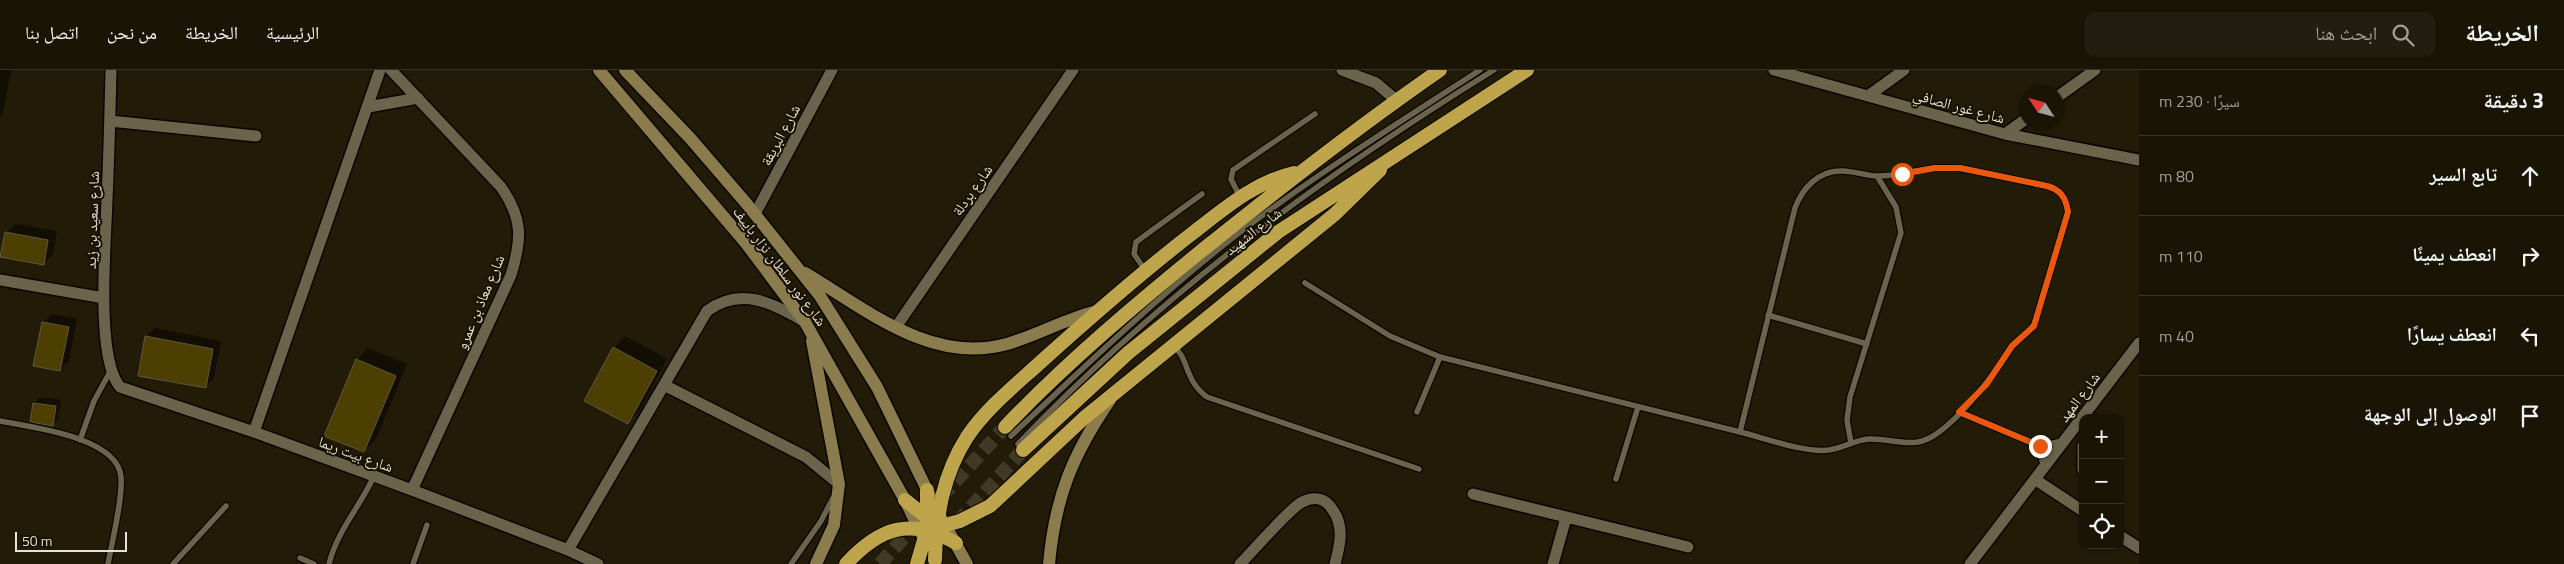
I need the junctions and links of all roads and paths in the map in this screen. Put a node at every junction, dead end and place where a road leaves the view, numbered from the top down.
1 (111, 70) edge
2 (380, 70) edge
3 (390, 70) edge
4 (599, 70) edge
5 (625, 70) edge
6 (832, 70) edge
7 (1073, 70) edge
8 (1342, 70) edge
9 (1440, 70) edge
10 (1480, 70) edge
11 (1494, 70) edge
12 (1528, 70) edge
13 (1774, 70) edge
14 (1904, 70) edge
15 (2095, 70) edge
16 (2064, 92) edge
17 (1868, 96) junction
18 (418, 98) junction
19 (1396, 100) junction
20 (368, 107) junction
21 (1315, 114) dead end
22 (110, 121) junction
23 (2019, 124) edge
24 (2006, 134) junction
25 (256, 136) dead end
26 (1394, 155) junction
27 (2139, 160) edge
28 (1300, 171) junction
29 (1877, 176) junction
30 (1202, 194) dead end
31 (1240, 197) junction
32 (755, 214) junction
33 (798, 268) junction
34 (1145, 270) junction
35 (0, 280) edge
36 (1305, 283) dead end
37 (104, 298) junction
38 (1097, 311) junction
39 (1768, 315) junction
40 (807, 327) junction
41 (896, 327) junction
42 (2139, 343) edge
43 (1866, 344) junction
44 (1172, 346) junction
45 (1440, 357) junction
46 (111, 370) junction
47 (664, 385) junction
48 (1114, 394) junction
49 (2094, 402) junction
50 (1638, 407) junction
51 (1418, 412) dead end
52 (1959, 412) junction
53 (2090, 414) edge
54 (0, 421) edge
55 (254, 432) junction
56 (1008, 432) joint
57 (1740, 432) junction
58 (80, 440) junction
59 (2065, 441) junction
60 (1851, 442) junction
61 (2040, 446) junction
62 (1020, 447) joint
63 (2045, 467) junction
64 (1418, 469) dead end
65 (374, 476) junction
66 (1616, 478) dead end
67 (2036, 480) junction
68 (838, 484) junction
69 (412, 490) junction
70 (927, 490) joint
71 (1473, 494) dead end
72 (905, 500) joint
73 (226, 506) dead end
74 (2079, 508) edge
75 (1566, 518) junction
76 (427, 525) dead end
77 (932, 526) junction
78 (2124, 539) edge
79 (956, 543) joint
80 (1688, 547) dead end
81 (2139, 548) edge
82 (568, 550) junction
83 (300, 558) dead end
84 (936, 562) edge
85 (108, 564) edge
86 (173, 564) edge
87 (314, 564) edge
88 (329, 564) edge
89 (413, 564) edge
90 (598, 564) edge
91 (791, 564) edge
92 (816, 564) edge
93 (846, 564) edge
94 (917, 564) edge
95 (967, 564) edge
96 (1048, 564) edge
97 (1240, 564) edge
98 (1335, 564) edge
99 (1553, 564) edge
100 (1970, 564) edge

1 - 22 street, شارع سعيد بن زيد
2 - 20 street
3 - 18 street, شارع معاذ بن عمرو
4 - 40 main road, شارع نور سلطان نزار باييف
5 - 32 main road, شارع نور سلطان نزار باييف
6 - 32 street, شارع البريقة
7 - 41 street, شارع بردلة
8 - 19 street
9 - 19 highway, شارع الشهيد
10 - 56 lane
11 - 62 lane
12 - 26 highway, شارع الشهيد
13 - 17 street, شارع غور الصافي
14 - 17 street
15 - 16 street
17 - 24 street, شارع غور الصافي
18 - 20 street
18 - 69 street, شارع معاذ بن عمرو
19 - 28 highway, شارع الشهيد
20 - 55 street
21 - 31 lane
22 - 25 street
22 - 37 street, شارع سعيد بن زيد
23 - 24 street
24 - 27 street, شارع غور الصافي
26 - 44 highway
26 - 62 highway, شارع الشهيد
28 - 31 highway
28 - 56 highway, شارع الشهيد
29 - 39 lane
29 - 43 lane
29 - 52 lane
30 - 34 lane
31 - 34 highway
32 - 33 main road, شارع نور سلطان نزار باييف
33 - 41 main road
33 - 70 main road, شارع نور سلطان نزار باييف
34 - 38 highway
35 - 37 street
36 - 45 lane
37 - 46 street, شارع سعيد بن زيد
38 - 41 main road
38 - 77 highway
39 - 43 lane
39 - 57 lane
40 - 47 street
40 - 68 main road
40 - 72 main road, شارع نور سلطان نزار باييف
42 - 49 street, شارع المهد
43 - 60 lane
44 - 48 highway
44 - 64 lane
45 - 50 lane
45 - 51 lane
46 - 55 street, شارع بيت ريما
46 - 58 lane
47 - 68 street
47 - 82 street
48 - 77 highway
48 - 96 main road
49 - 53 street
49 - 59 street, شارع المهد
50 - 57 lane
50 - 66 lane
52 - 60 lane
52 - 61 lane
54 - 58 lane
55 - 65 street, شارع بيت ريما
57 - 60 lane
58 - 85 lane
59 - 61 lane
59 - 63 street, شارع المهد
61 - 63 lane
63 - 67 street, شارع المهد
65 - 69 street, شارع بيت ريما
65 - 88 lane
67 - 74 street
67 - 100 street, شارع المهد
68 - 91 lane
68 - 92 main road
69 - 82 street, شارع بيت ريما
70 - 77 highway
71 - 75 street
72 - 77 highway
73 - 86 lane
75 - 80 street
75 - 99 street
76 - 89 lane
77 - 79 highway
77 - 84 highway
77 - 93 highway
77 - 94 highway
78 - 81 street
79 - 95 main road
82 - 90 street, شارع بيت ريما
83 - 87 lane
97 - 98 street

